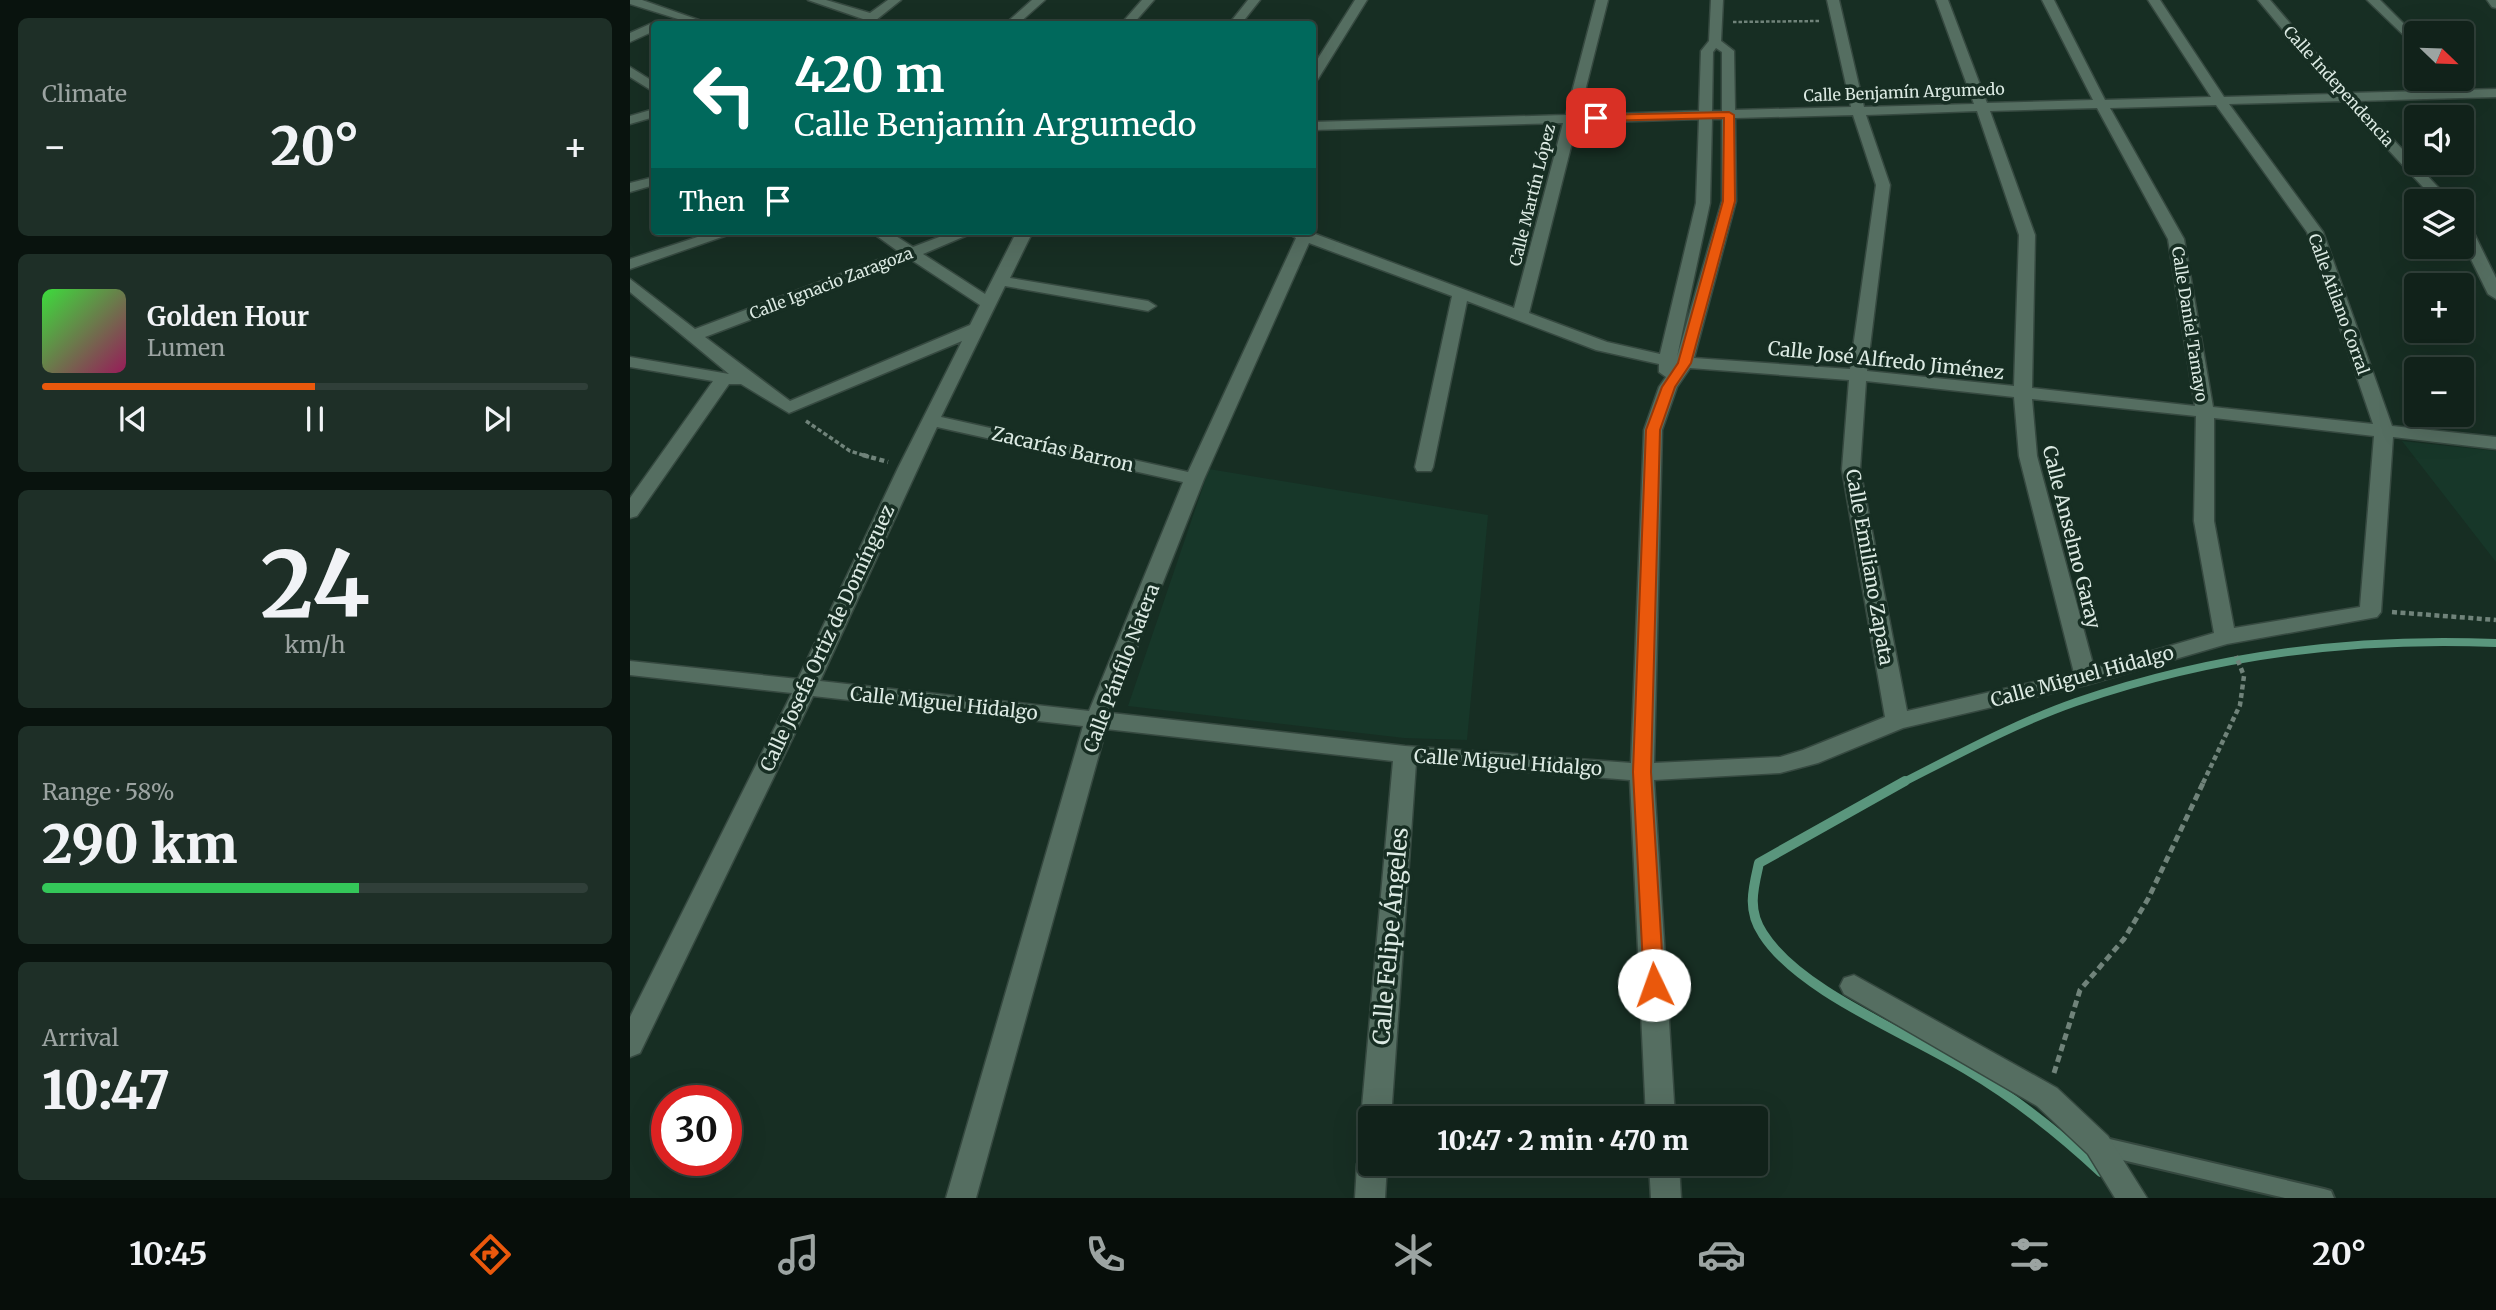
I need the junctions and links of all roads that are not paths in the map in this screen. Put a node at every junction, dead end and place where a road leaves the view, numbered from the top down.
1 (630, 0) edge
2 (814, 0) edge
3 (895, 0) edge
4 (1039, 0) edge
5 (1148, 0) edge
6 (1254, 0) edge
7 (1361, 0) edge
8 (1602, 0) edge
9 (1717, 0) edge
10 (1833, 0) edge
11 (1941, 0) edge
12 (2048, 0) edge
13 (2154, 0) edge
14 (2264, 0) edge
15 (2374, 0) edge
16 (2493, 0) edge
17 (2496, 5) edge
18 (680, 16) junction
19 (668, 21) edge
20 (695, 21) edge
21 (868, 21) edge
22 (1014, 21) edge
23 (1130, 21) edge
24 (1238, 21) edge
25 (651, 28) edge
26 (2404, 31) edge
27 (630, 38) edge
28 (1715, 42) junction
29 (630, 71) edge
30 (1316, 73) edge
31 (651, 86) edge
32 (2464, 91) edge
33 (2496, 93) edge
34 (2467, 94) junction
35 (2347, 98) junction
36 (2220, 101) junction
37 (2101, 104) junction
38 (1981, 106) junction
39 (1858, 111) junction
40 (651, 114) edge
41 (1706, 115) junction
42 (1729, 115) junction
43 (1569, 119) junction
44 (630, 120) edge
45 (1316, 126) edge
46 (651, 182) edge
47 (630, 188) edge
48 (2433, 189) edge
49 (719, 235) edge
50 (884, 235) edge
51 (959, 235) edge
52 (1023, 235) edge
53 (1298, 235) edge
54 (1304, 235) edge
55 (2474, 249) edge
56 (913, 253) junction
57 (630, 264) edge
58 (1002, 281) junction
59 (630, 284) edge
60 (1460, 294) junction
61 (2496, 294) edge
62 (989, 304) junction
63 (1148, 306) dead end
64 (1521, 317) junction
65 (978, 328) junction
66 (692, 336) junction
67 (630, 362) edge
68 (1676, 362) junction
69 (1858, 375) junction
70 (724, 378) junction
71 (750, 382) junction
72 (2023, 394) junction
73 (2205, 412) junction
74 (931, 420) junction
75 (2384, 430) junction
76 (2496, 443) edge
77 (1424, 467) dead end
78 (1194, 479) junction
79 (630, 512) edge
80 (2370, 611) joint
81 (2230, 645) junction
82 (630, 668) edge
83 (2086, 678) junction
84 (805, 689) junction
85 (1097, 719) junction
86 (1897, 721) junction
87 (1405, 754) junction
88 (1642, 772) junction
89 (1854, 986) dead end
90 (630, 1045) edge
91 (1377, 1106) edge
92 (1660, 1106) edge
93 (2098, 1145) junction
94 (1371, 1176) edge
95 (1665, 1176) edge
96 (961, 1198) edge
97 (1370, 1198) edge
98 (1666, 1198) edge
99 (2132, 1198) edge
100 (2324, 1198) edge

1 - 18 street
2 - 21 street
3 - 21 street
4 - 22 street
5 - 23 street
6 - 24 street
7 - 30 street
8 - 43 street, Calle Martín López
9 - 28 street
10 - 39 street, Calle Emiliano Zapata
11 - 38 street, Calle Anselmo Garay
12 - 37 street, Calle Daniel Tamayo
13 - 36 street, Calle Atilano Corral
14 - 35 street, Calle Independencia
15 - 26 street
16 - 17 street
18 - 19 street
18 - 20 street
25 - 27 street
28 - 41 street
28 - 42 street
29 - 31 street
32 - 34 street
33 - 34 street, Calle Benjamín Argumedo
34 - 35 street, Calle Benjamín Argumedo
35 - 36 street, Calle Benjamín Argumedo
35 - 48 street, Calle Independencia
36 - 37 street, Calle Benjamín Argumedo
36 - 75 street, Calle Atilano Corral
37 - 38 street, Calle Benjamín Argumedo
37 - 73 street, Calle Daniel Tamayo
38 - 39 street, Calle Benjamín Argumedo
38 - 72 street, Calle Anselmo Garay
39 - 42 street, Calle Benjamín Argumedo
39 - 69 street, Calle Emiliano Zapata
40 - 44 street
41 - 42 street, Calle Benjamín Argumedo
41 - 43 street, Calle Benjamín Argumedo
41 - 68 street
42 - 68 street
43 - 45 street, Calle Benjamín Argumedo
43 - 64 street, Calle Martín López
46 - 47 street
49 - 57 street
50 - 56 street
51 - 56 street, Calle Ignacio Zaragoza
52 - 58 street, Calle Josefa Ortiz de Domínguez
53 - 78 street, Calle Pánfilo Natera
54 - 60 street, Calle José Alfredo Jiménez
55 - 61 street
56 - 62 street
56 - 66 street, Calle Ignacio Zaragoza
58 - 62 street, Calle Josefa Ortiz de Domínguez
58 - 63 street
59 - 66 street
60 - 64 street, Calle José Alfredo Jiménez
60 - 77 street
62 - 65 street, Calle Josefa Ortiz de Domínguez
64 - 68 street, Calle José Alfredo Jiménez
65 - 71 street
65 - 74 street, Calle Josefa Ortiz de Domínguez
66 - 71 street
67 - 70 street
68 - 69 street, Calle José Alfredo Jiménez
68 - 88 street
69 - 72 street, Calle José Alfredo Jiménez
69 - 86 street, Calle Emiliano Zapata
70 - 71 street
70 - 79 street
72 - 73 street, Calle José Alfredo Jiménez
72 - 83 street, Calle Anselmo Garay
73 - 75 street, Calle José Alfredo Jiménez
73 - 81 street, Calle Daniel Tamayo
74 - 78 street, Zacarías Barron
74 - 84 street, Calle Josefa Ortiz de Domínguez
75 - 76 street, Calle José Alfredo Jiménez
75 - 80 street, Calle Atilano Corral
78 - 85 street, Calle Pánfilo Natera
80 - 81 street, Calle Miguel Hidalgo
81 - 83 street, Calle Miguel Hidalgo
82 - 84 street, Calle Miguel Hidalgo
83 - 86 street, Calle Miguel Hidalgo
84 - 85 street, Calle Miguel Hidalgo
84 - 90 street, Calle Josefa Ortiz de Domínguez
85 - 87 street, Calle Miguel Hidalgo
85 - 96 street, Calle Pánfilo Natera
86 - 88 street, Calle Miguel Hidalgo
87 - 88 street, Calle Miguel Hidalgo
87 - 91 street, Calle Felipe Ángeles
88 - 92 street
89 - 93 street
93 - 99 street
93 - 100 lane
94 - 97 street
95 - 98 street

